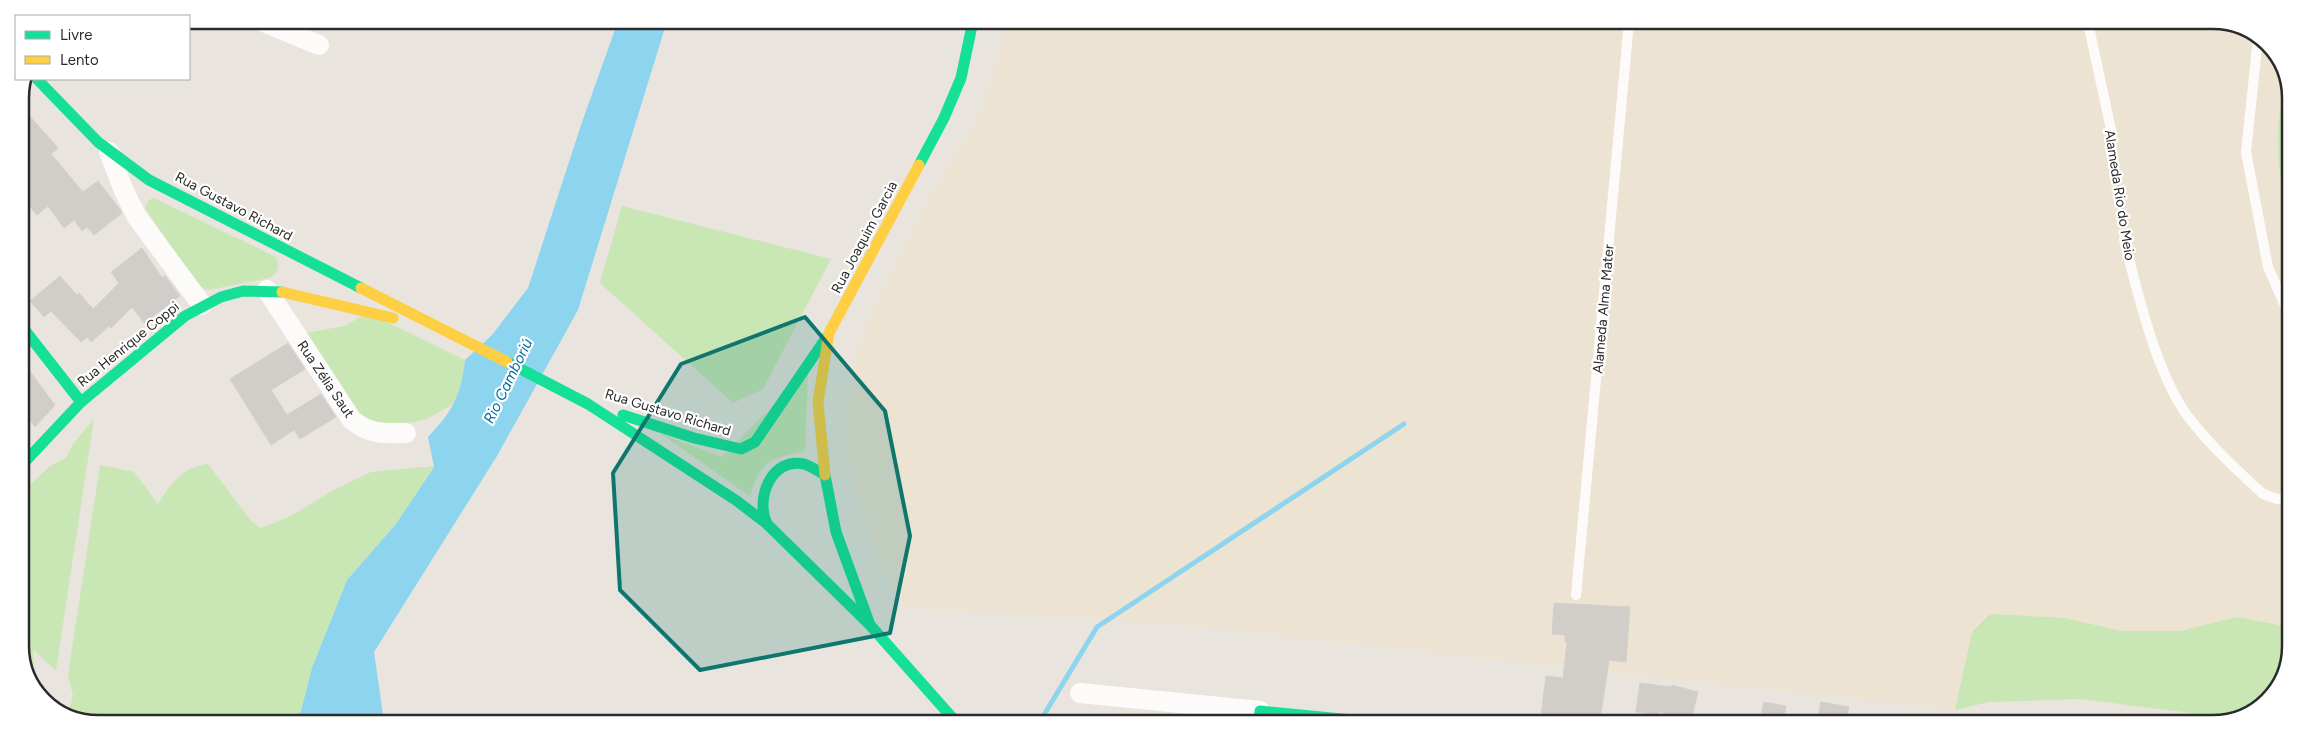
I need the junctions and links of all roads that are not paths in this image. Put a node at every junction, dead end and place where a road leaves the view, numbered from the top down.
1 (280, 29) edge
2 (971, 29) edge
3 (1628, 29) edge
4 (2090, 29) edge
5 (318, 45) dead end
6 (2257, 45) edge
7 (41, 81) edge
8 (2112, 134) road end
9 (109, 152) junction
10 (2124, 239) road end
11 (273, 291) junction
12 (2282, 299) edge
13 (202, 305) junction
14 (441, 330) junction
15 (829, 333) junction
16 (29, 336) edge
17 (81, 402) junction
18 (588, 404) junction
19 (406, 433) dead end
20 (29, 457) edge
21 (825, 475) junction
22 (2282, 499) edge
23 (767, 524) junction
24 (1576, 595) dead end
25 (870, 625) junction
26 (1080, 693) dead end
27 (950, 715) edge
28 (1245, 715) edge

1 - 5 street
2 - 15 main road, Rua Joaquim Garcia
3 - 24 lane, Alameda Alma Mater
4 - 8 lane, Alameda Rio do Meio
6 - 12 lane
7 - 9 main road, Rua Gustavo Richard
9 - 13 street
9 - 14 main road, Rua Gustavo Richard
10 - 22 lane, Alameda Rio do Meio
11 - 13 main road, Rua Henrique Coppi
11 - 14 main road, Rua Gustavo Richard
11 - 19 street, Rua Zélia Saut
13 - 17 main road, Rua Henrique Coppi
14 - 18 main road, Rua Gustavo Richard
15 - 18 main road, Rua Gustavo Richard
15 - 21 main road, Rua Joaquim Garcia
16 - 17 main road
17 - 20 main road, Rua Henrique Coppi
18 - 23 main road, Rua Gustavo Richard
21 - 23 main road
21 - 25 main road, Rua Joaquim Garcia
23 - 25 main road, Rua Gustavo Richard
25 - 27 main road, Rua Gustavo Richard
26 - 28 street

